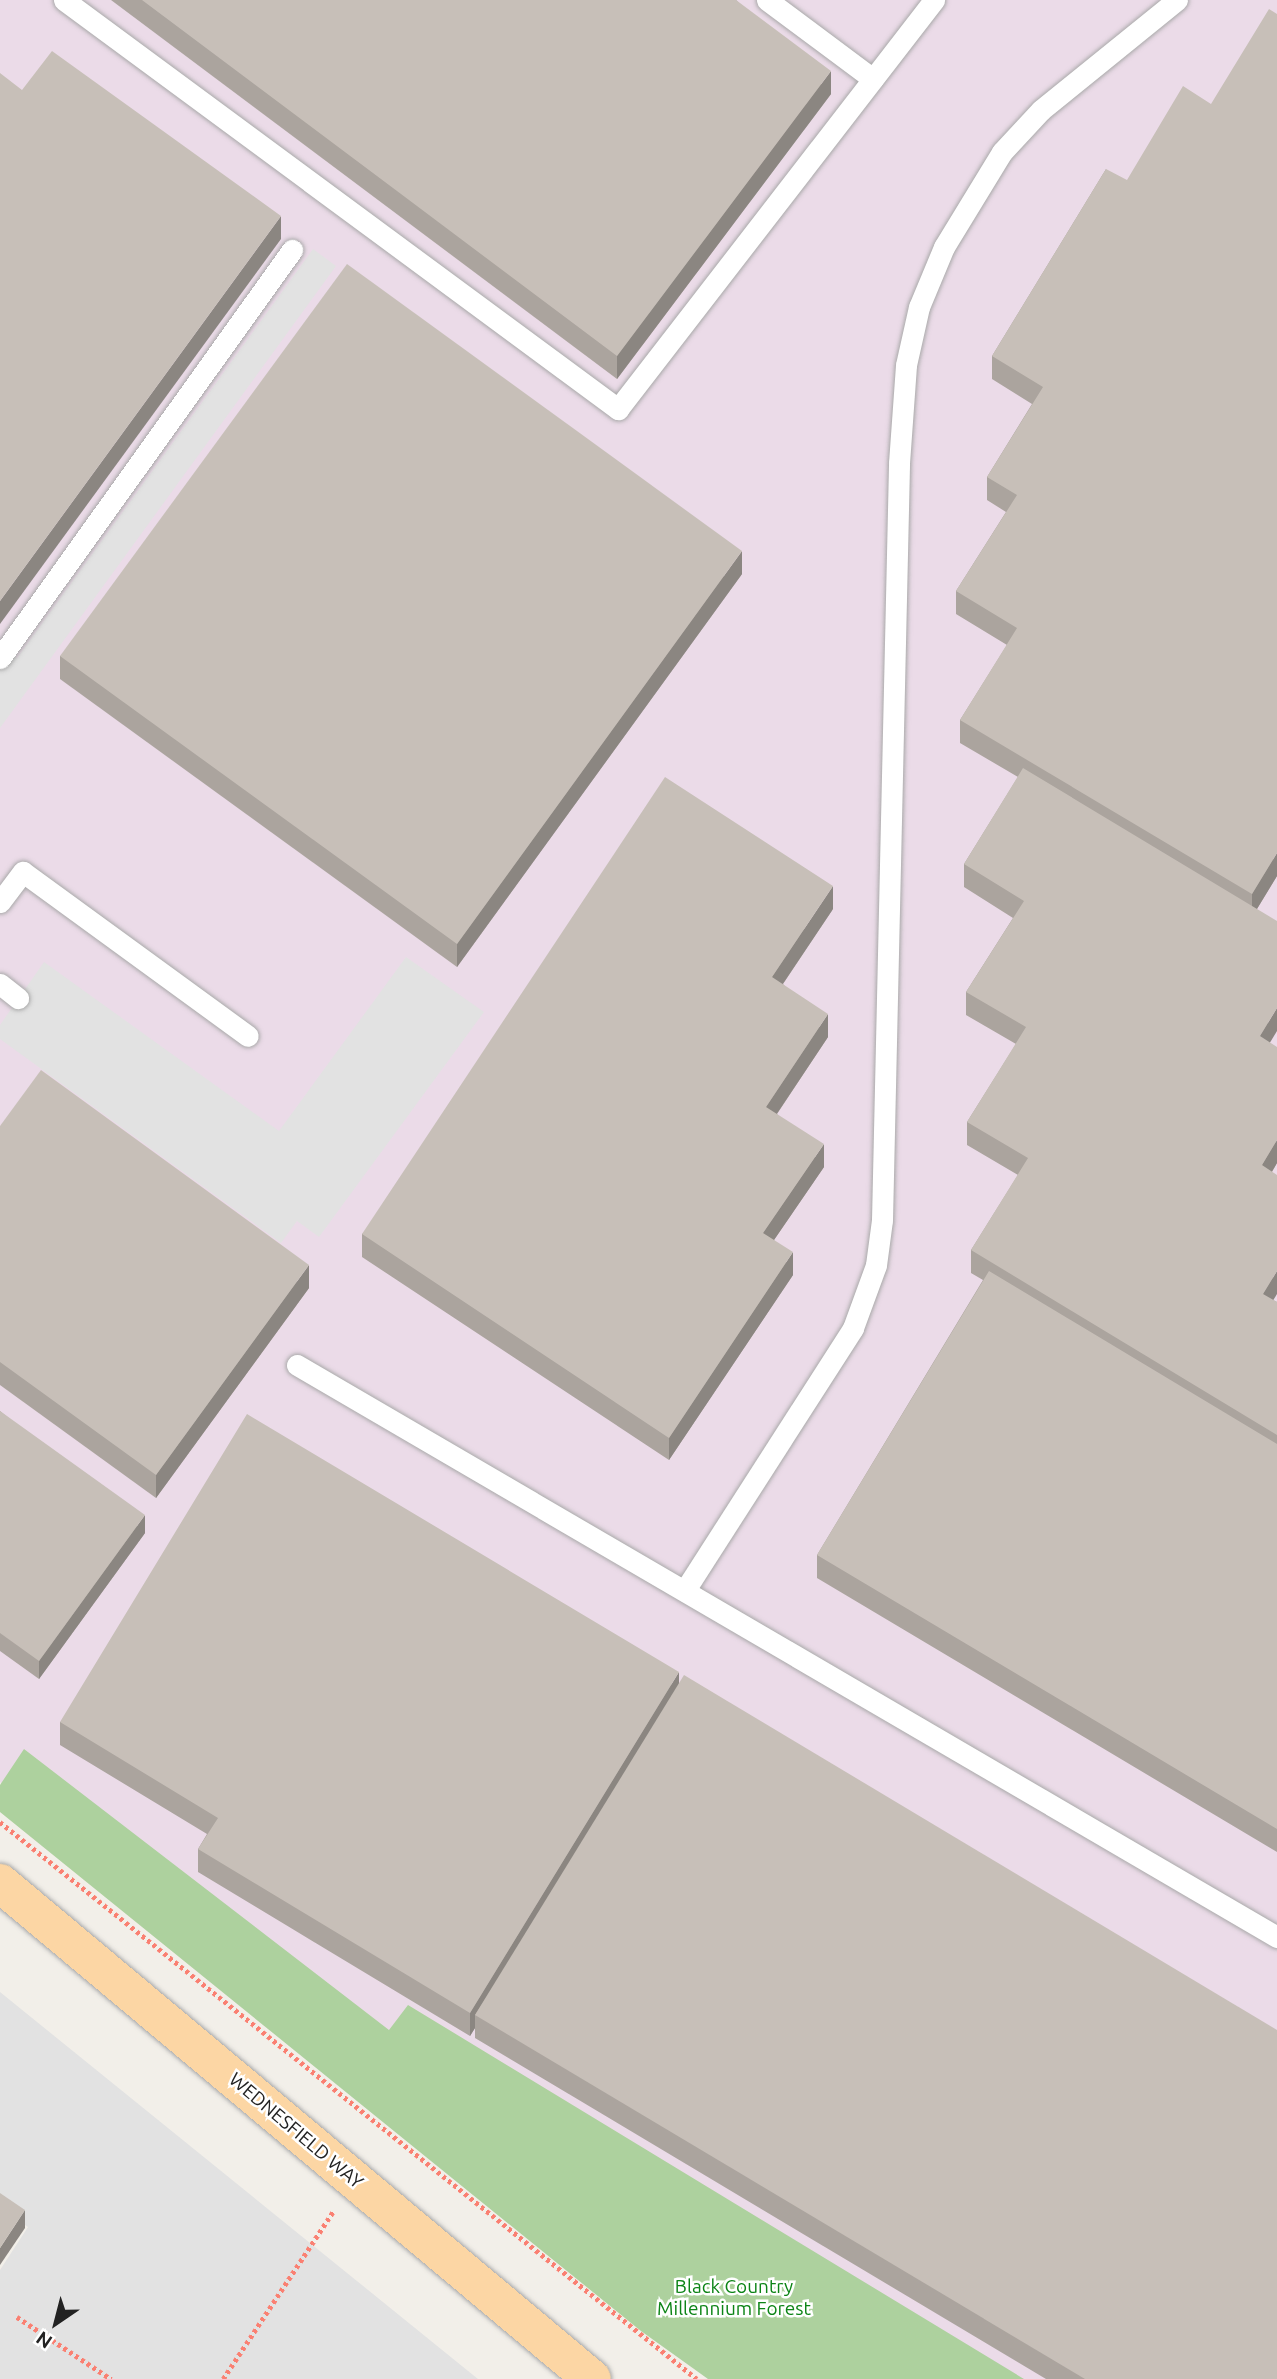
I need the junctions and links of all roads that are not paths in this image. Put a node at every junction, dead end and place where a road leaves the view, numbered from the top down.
1 (64, 0) edge
2 (767, 0) edge
3 (934, 0) edge
4 (1177, 0) edge
5 (873, 79) junction
6 (292, 250) dead end
7 (0, 657) edge
8 (0, 902) edge
9 (0, 984) edge
10 (18, 998) dead end
11 (248, 1036) dead end
12 (297, 1364) dead end
13 (685, 1590) junction
14 (0, 1883) edge
15 (1277, 1937) edge
16 (592, 2379) edge

1 - 5 lane
2 - 5 lane
3 - 5 lane
4 - 13 lane
6 - 7 lane
8 - 11 lane
9 - 10 lane
12 - 13 lane
13 - 15 lane
14 - 16 main road, WEDNESFIELD WAY

